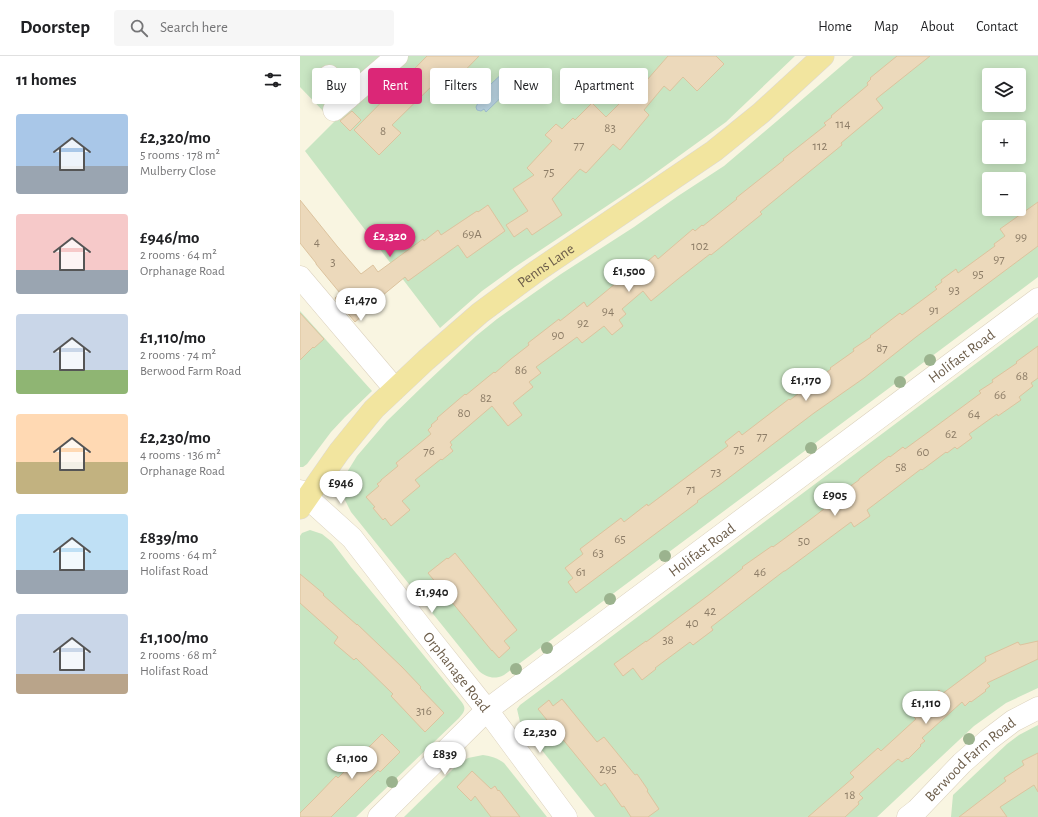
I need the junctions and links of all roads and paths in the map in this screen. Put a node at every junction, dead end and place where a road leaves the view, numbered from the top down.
1 (397, 56) edge
2 (823, 56) edge
3 (360, 88) edge
4 (300, 277) edge
5 (1038, 298) edge
6 (395, 389) junction
7 (302, 499) edge
8 (1038, 708) edge
9 (487, 710) junction
10 (916, 815) edge
11 (379, 817) edge
12 (566, 817) edge

1 - 3 street
2 - 6 main road, Penns Lane
4 - 6 street
5 - 9 street, Holifast Road
6 - 7 main road, Penns Lane
7 - 9 street, Orphanage Road
8 - 10 street, Berwood Farm Road
9 - 11 street, Holifast Road
9 - 12 street, Orphanage Road

